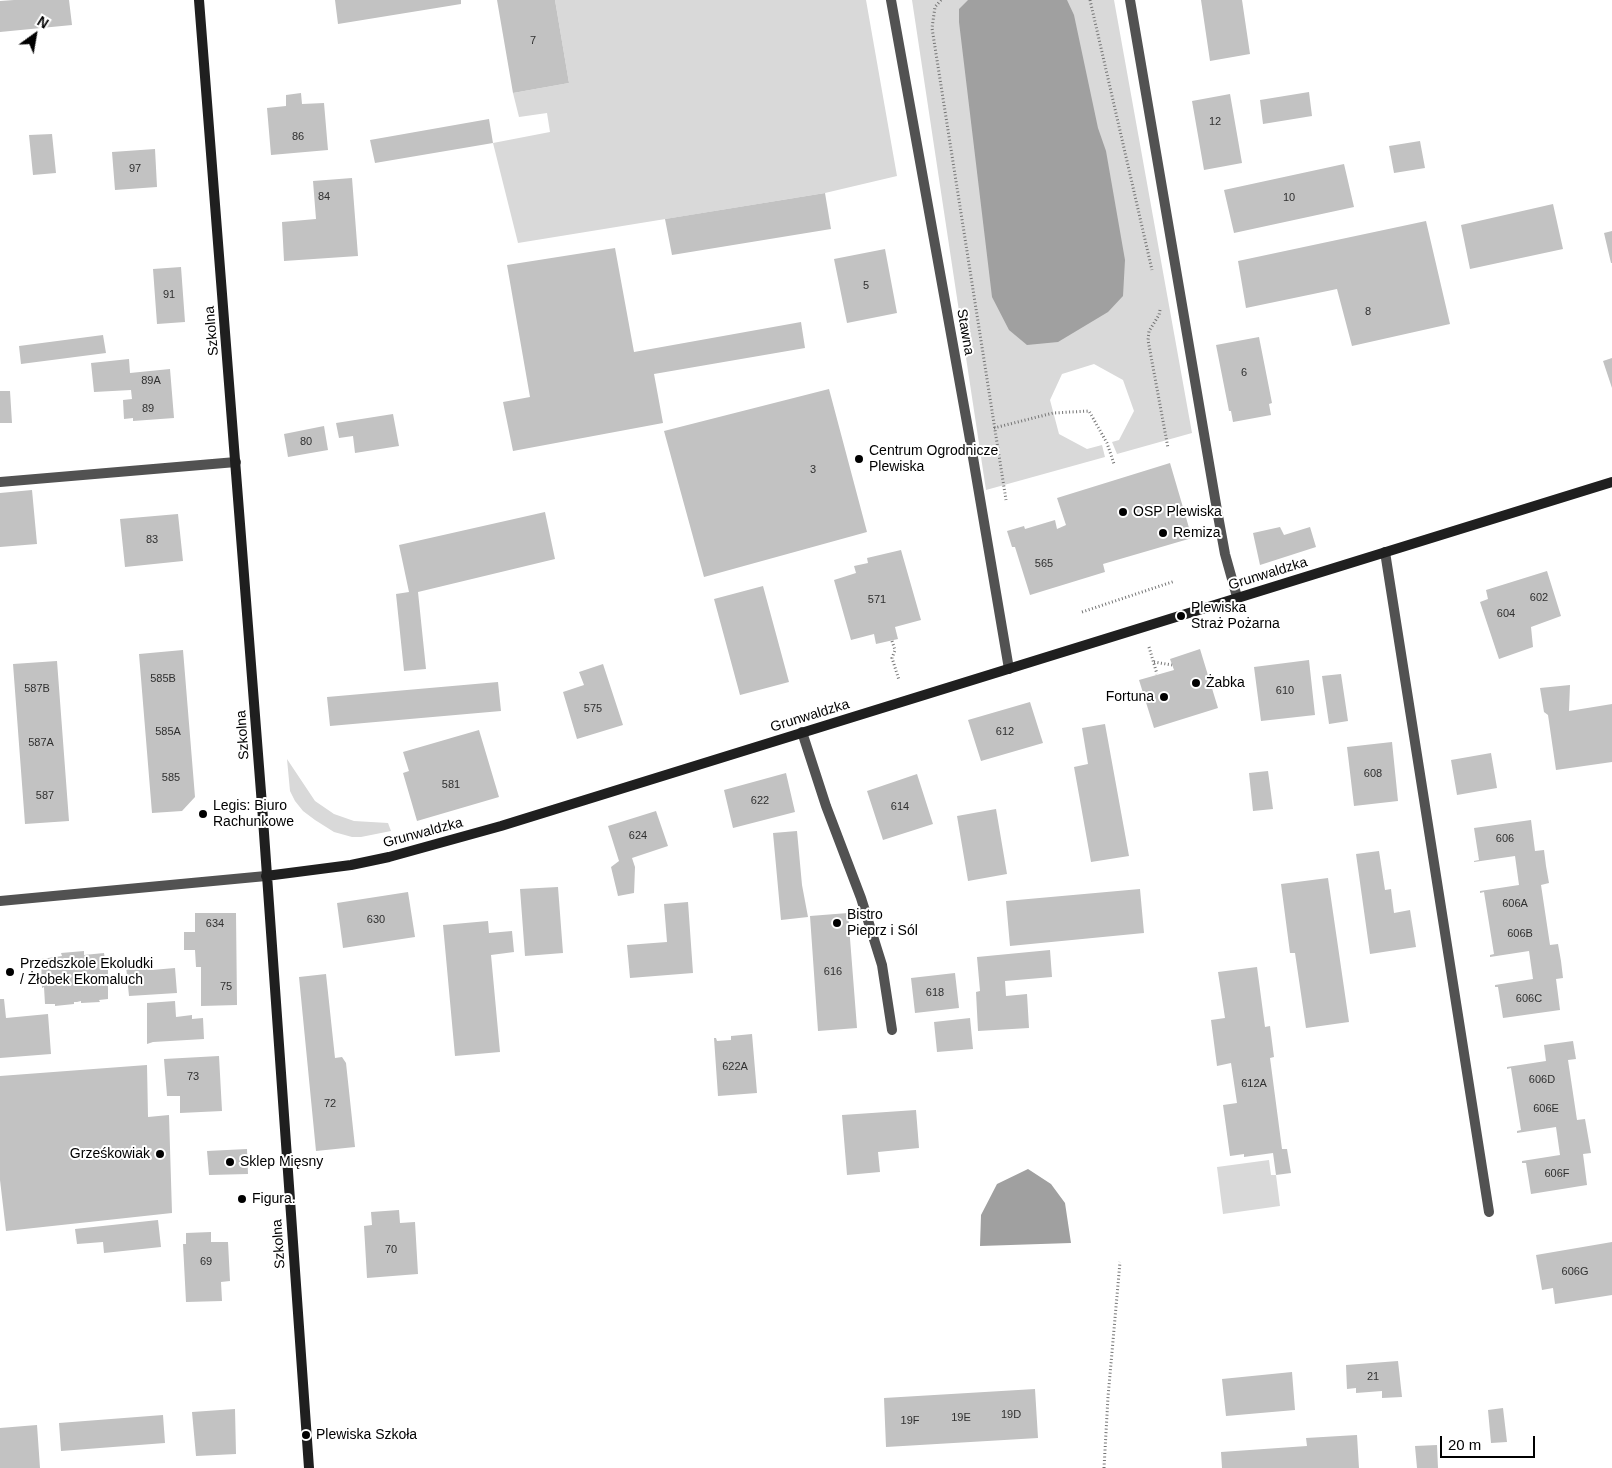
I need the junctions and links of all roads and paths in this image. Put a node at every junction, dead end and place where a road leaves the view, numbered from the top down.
1 (200, 0) edge
2 (892, 0) edge
3 (941, 0) edge
4 (1090, 0) edge
5 (1130, 0) edge
6 (1154, 278) dead end
7 (1160, 307) dead end
8 (995, 428) junction
9 (969, 434) junction
10 (1168, 448) dead end
11 (236, 462) junction
12 (1114, 464) dead end
13 (0, 482) edge
14 (1612, 482) edge
15 (1006, 500) dead end
16 (1385, 552) junction
17 (1175, 581) dead end
18 (1237, 597) junction
19 (1082, 612) dead end
20 (892, 641) dead end
21 (1149, 647) dead end
22 (1154, 662) junction
23 (1172, 665) dead end
24 (1009, 668) junction
25 (1157, 674) dead end
26 (900, 680) dead end
27 (802, 732) junction
28 (266, 876) junction
29 (0, 901) edge
30 (892, 1030) dead end
31 (1489, 1212) dead end
32 (1120, 1262) dead end
33 (309, 1468) edge
34 (1104, 1468) edge

1 - 11 street, Szkolna
2 - 9 street, Stawna
3 - 8 path
4 - 6 path
5 - 18 street
7 - 10 path
8 - 9 path
8 - 12 path
8 - 15 path
9 - 24 street, Stawna
11 - 13 street
11 - 28 street, Szkolna
14 - 16 street, Grunwaldzka
16 - 18 street, Grunwaldzka
16 - 31 street
17 - 19 path
18 - 24 street, Grunwaldzka
20 - 26 path
21 - 22 path
22 - 23 path
22 - 25 path
24 - 27 street, Grunwaldzka
27 - 28 street, Grunwaldzka
27 - 30 street
28 - 29 street, Grunwaldzka
28 - 33 street, Szkolna
32 - 34 path

